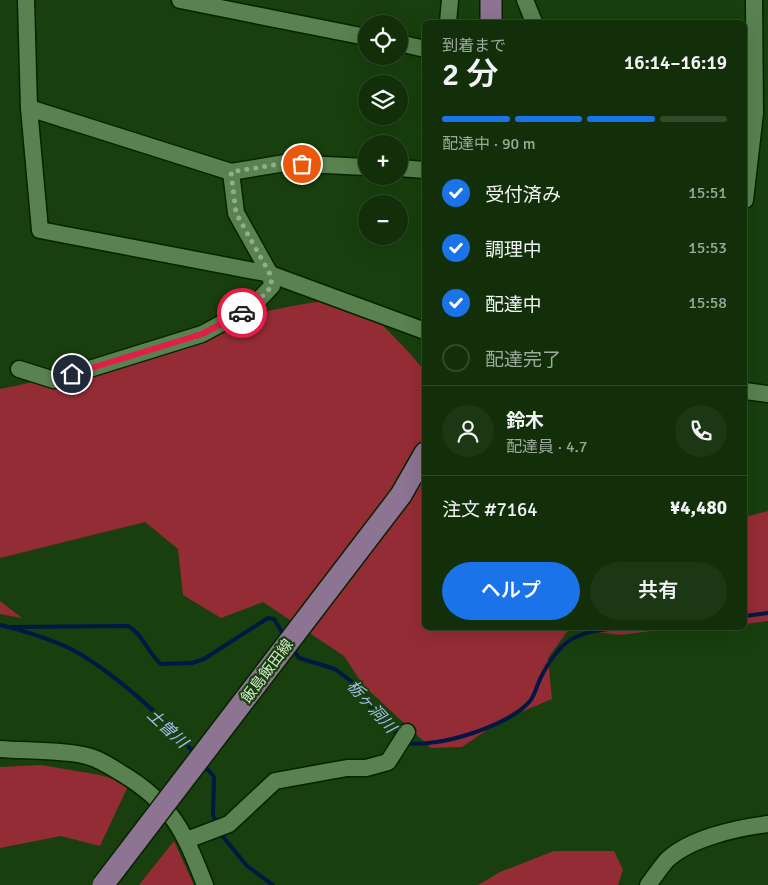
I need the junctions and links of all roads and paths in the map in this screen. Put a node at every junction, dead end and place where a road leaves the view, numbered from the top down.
1 (26, 0) edge
2 (180, 0) edge
3 (450, 0) edge
4 (491, 0) edge
5 (525, 0) edge
6 (754, 0) edge
7 (448, 20) edge
8 (491, 20) edge
9 (533, 20) edge
10 (358, 35) edge
11 (408, 45) edge
12 (422, 47) edge
13 (29, 108) junction
14 (756, 113) edge
15 (358, 167) edge
16 (408, 169) edge
17 (422, 170) edge
18 (231, 172) junction
19 (747, 184) edge
20 (270, 274) junction
21 (422, 330) edge
22 (19, 369) dead end
23 (747, 391) edge
24 (768, 394) edge
25 (422, 458) edge
26 (404, 736) dead end
27 (0, 749) edge
28 (768, 824) edge
29 (187, 840) junction
30 (103, 885) edge
31 (206, 885) edge
32 (648, 885) edge

1 - 13 street
2 - 10 street
3 - 7 street
4 - 8 main road
5 - 9 street
6 - 14 street
11 - 12 street
13 - 18 street
13 - 20 street
14 - 19 street
15 - 18 street
16 - 17 street
18 - 20 street
20 - 21 street
20 - 22 street
23 - 24 street
25 - 30 main road, 飯島飯田線, bridge
26 - 29 street
27 - 29 street
28 - 32 street
29 - 31 street

